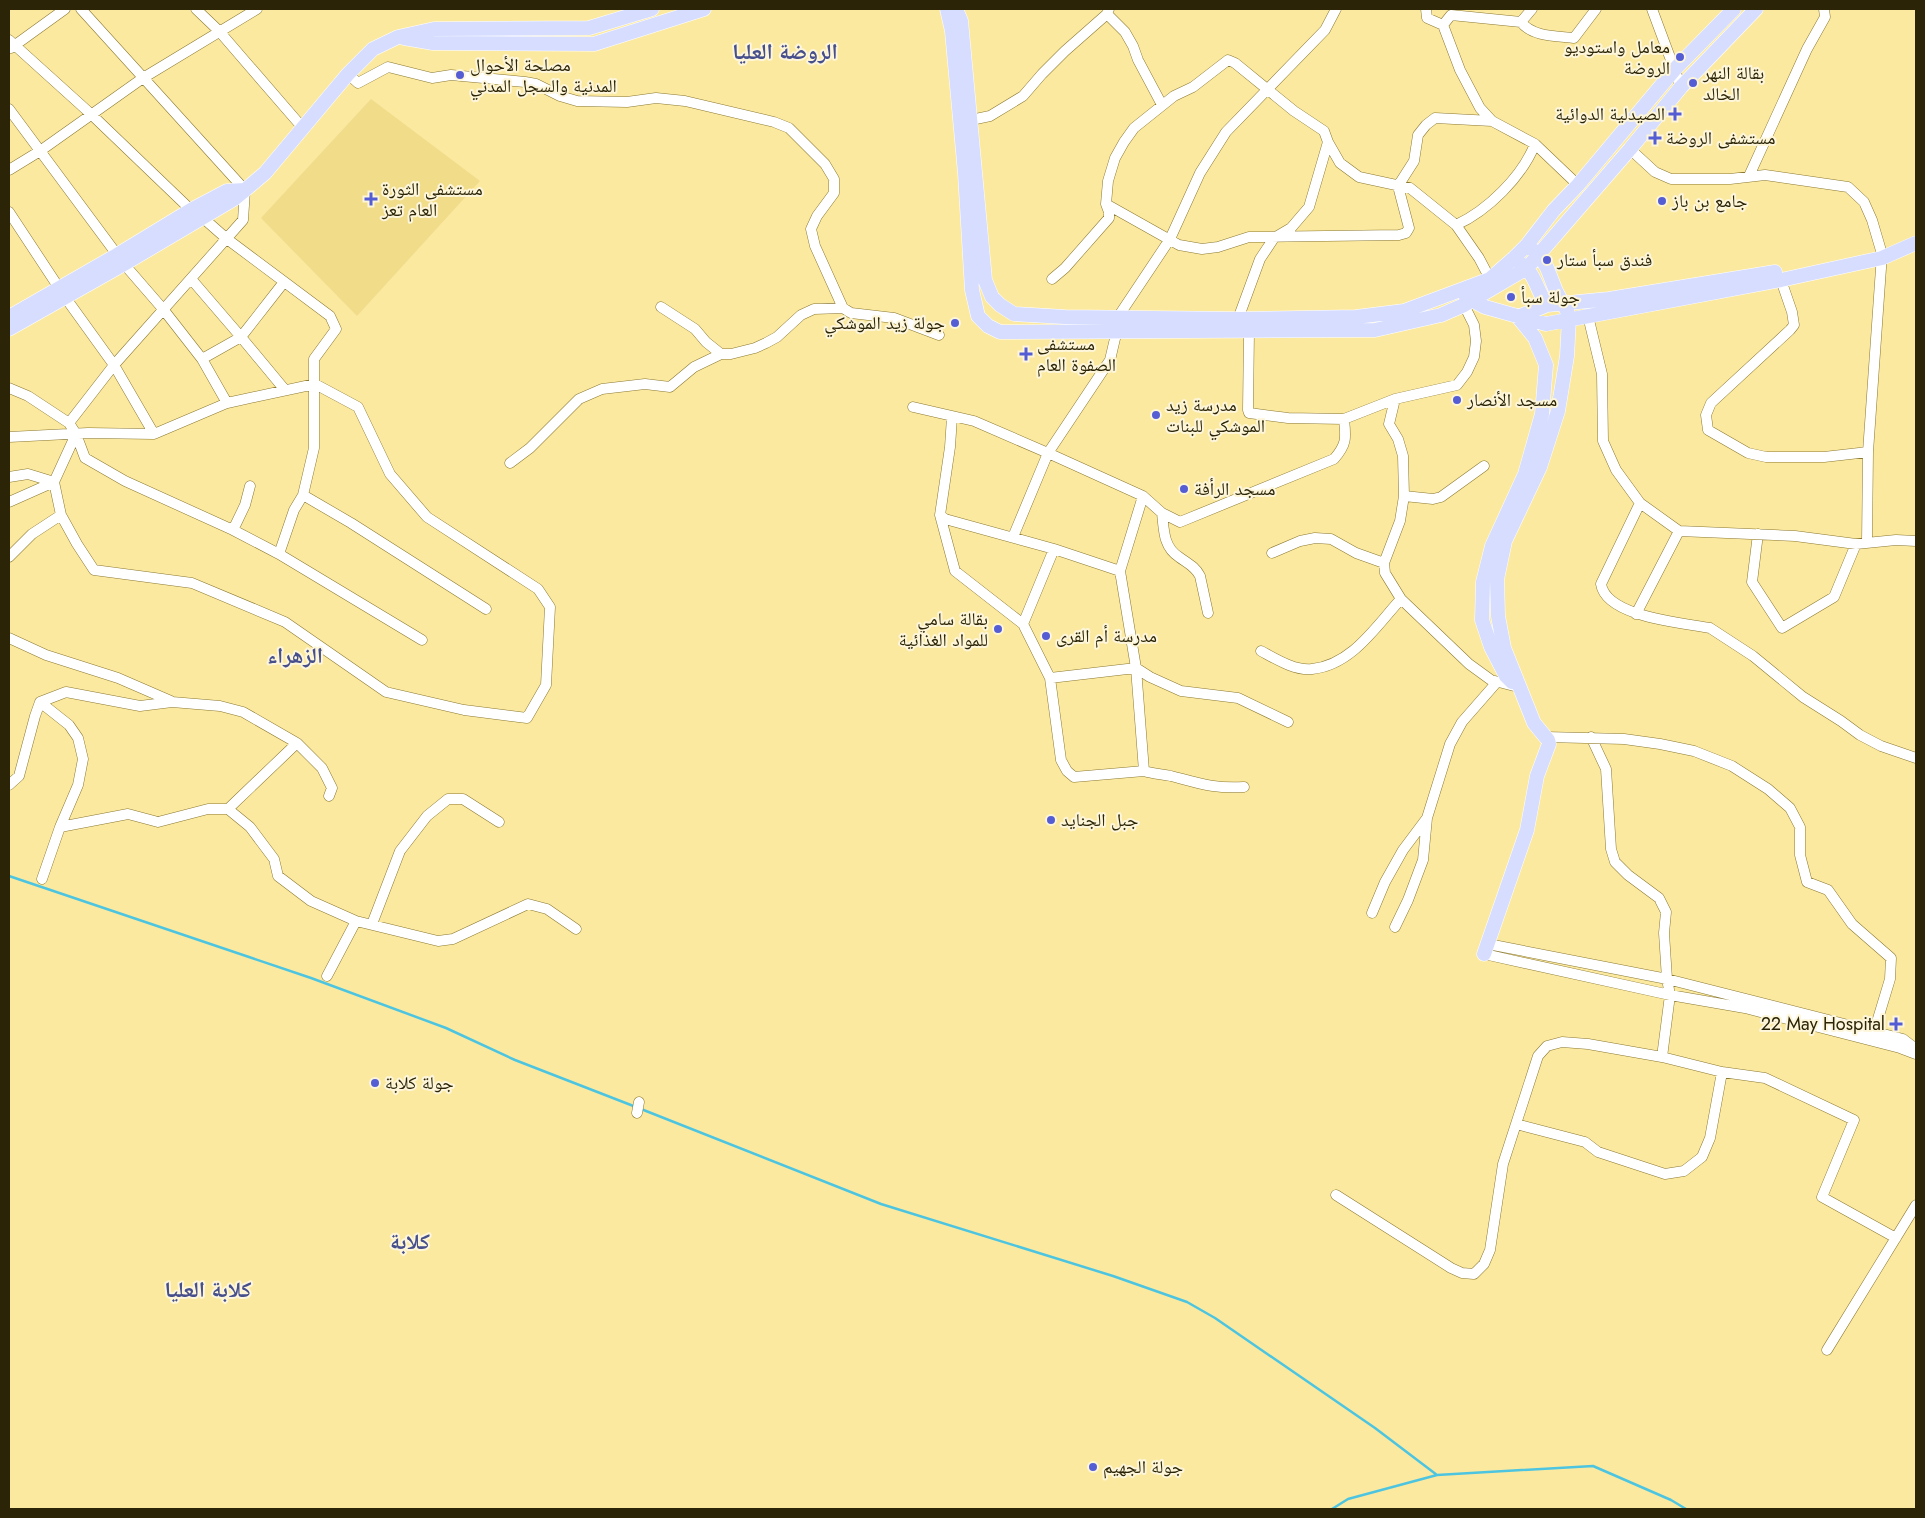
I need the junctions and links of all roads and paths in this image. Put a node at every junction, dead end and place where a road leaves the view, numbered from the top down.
1 (64, 9) edge
2 (81, 9) edge
3 (196, 9) edge
4 (257, 9) edge
5 (652, 9) edge
6 (704, 9) edge
7 (947, 9) edge
8 (956, 9) edge
9 (1336, 9) edge
10 (1426, 9) edge
11 (1532, 9) edge
12 (1596, 9) edge
13 (1652, 9) edge
14 (1734, 9) edge
15 (1756, 9) edge
16 (1824, 9) edge
17 (245, 11) edge
18 (1108, 11) edge
19 (1521, 22) junction
20 (1443, 25) junction
21 (219, 31) junction
22 (398, 37) junction
23 (11, 45) edge
24 (1675, 69) junction
25 (348, 74) junction
26 (143, 78) junction
27 (1681, 87) junction
28 (1268, 90) junction
29 (1162, 105) junction
30 (9, 109) edge
31 (92, 115) junction
32 (971, 120) junction
33 (1492, 121) junction
34 (302, 127) junction
35 (1328, 142) junction
36 (1534, 144) junction
37 (1630, 149) junction
38 (40, 151) junction
39 (9, 170) edge
40 (1750, 176) junction
41 (1578, 185) junction
42 (1398, 186) junction
43 (245, 190) junction
44 (1106, 204) junction
45 (9, 212) edge
46 (197, 214) junction
47 (1456, 225) junction
48 (1274, 238) junction
49 (228, 239) junction
50 (1170, 239) junction
51 (1916, 244) edge
52 (1527, 245) junction
53 (1538, 254) junction
54 (1882, 256) junction
55 (1514, 258) junction
56 (121, 260) junction
57 (1527, 268) junction
58 (1052, 279) dead end
59 (1490, 279) junction
60 (192, 280) junction
61 (1781, 280) junction
62 (284, 282) junction
63 (1455, 291) junction
64 (62, 293) junction
65 (1468, 302) junction
66 (1564, 304) junction
67 (1547, 305) junction
68 (660, 307) dead end
69 (843, 308) junction
70 (163, 309) junction
71 (9, 316) edge
72 (1588, 316) junction
73 (1518, 317) junction
74 (1238, 319) junction
75 (1569, 319) junction
76 (1117, 324) junction
77 (9, 329) edge
78 (1249, 331) junction
79 (938, 335) dead end
80 (242, 337) junction
81 (720, 354) junction
82 (202, 359) junction
83 (114, 365) junction
84 (315, 384) junction
85 (9, 388) edge
86 (285, 390) junction
87 (1395, 399) junction
88 (227, 403) junction
89 (913, 407) dead end
90 (952, 417) junction
91 (1344, 418) junction
92 (68, 423) junction
93 (76, 434) junction
94 (154, 434) junction
95 (9, 437) edge
96 (1048, 452) junction
97 (1868, 452) junction
98 (510, 464) dead end
99 (1484, 466) dead end
100 (9, 477) edge
101 (54, 482) junction
102 (250, 486) dead end
103 (303, 495) junction
104 (1144, 496) junction
105 (1404, 496) junction
106 (9, 502) edge
107 (1640, 503) junction
108 (1162, 513) junction
109 (61, 515) junction
110 (940, 515) junction
111 (233, 530) junction
112 (1679, 531) junction
113 (1758, 534) junction
114 (1012, 536) junction
115 (1916, 541) edge
116 (1868, 543) junction
117 (1856, 544) junction
118 (1054, 549) junction
119 (1272, 553) dead end
120 (279, 554) junction
121 (9, 557) edge
122 (1384, 563) junction
123 (1120, 571) junction
124 (1401, 598) junction
125 (486, 609) dead end
126 (1208, 613) dead end
127 (1636, 614) junction
128 (1023, 624) junction
129 (9, 638) edge
130 (422, 640) dead end
131 (1261, 651) dead end
132 (1136, 668) junction
133 (1050, 678) junction
134 (1497, 682) junction
135 (1520, 687) junction
136 (40, 702) junction
137 (172, 702) junction
138 (1288, 722) dead end
139 (1591, 737) junction
140 (1546, 738) junction
141 (297, 743) junction
142 (1916, 758) edge
143 (1144, 771) junction
144 (9, 785) edge
145 (1244, 787) dead end
146 (328, 796) dead end
147 (228, 809) junction
148 (1427, 818) junction
149 (499, 822) dead end
150 (60, 826) junction
151 (42, 879) dead end
152 (1372, 913) dead end
153 (356, 921) junction
154 (372, 924) junction
155 (1395, 927) dead end
156 (576, 929) dead end
157 (1486, 949) junction
158 (327, 976) dead end
159 (1667, 979) junction
160 (1670, 995) junction
161 (1874, 1032) junction
162 (1916, 1049) edge
163 (1916, 1054) edge
164 (1662, 1057) junction
165 (1722, 1072) junction
166 (640, 1102) dead end
167 (636, 1113) dead end
168 (1516, 1124) junction
169 (1336, 1195) dead end
170 (1916, 1205) edge
171 (1896, 1238) junction
172 (1827, 1350) dead end

1 - 23 street
2 - 26 street
3 - 21 street
4 - 17 street
5 - 22 main road
6 - 22 main road
7 - 76 main road
8 - 32 main road
9 - 28 street
10 - 20 street
11 - 19 street
12 - 19 street
13 - 24 street
14 - 24 main road
15 - 27 main road
16 - 40 street
17 - 21 street
18 - 29 street
18 - 32 street
19 - 20 street
20 - 33 street
21 - 26 street
21 - 34 street
22 - 25 main road
23 - 31 street
24 - 27 street
24 - 41 main road
25 - 34 main road
25 - 69 street
26 - 31 street
26 - 43 street
27 - 37 main road
28 - 29 street
28 - 35 street
28 - 50 street
29 - 44 street
30 - 38 street
31 - 38 street
31 - 46 street
32 - 76 main road
33 - 36 street
33 - 42 street
34 - 43 main road
35 - 42 street
35 - 48 street
36 - 41 street
36 - 47 street
37 - 40 street
37 - 53 main road
38 - 39 street
38 - 56 street
40 - 54 street
41 - 52 main road
42 - 47 street
42 - 48 street
43 - 46 main road
43 - 49 street
44 - 50 street
44 - 58 street
45 - 64 street
46 - 49 street
46 - 56 main road
47 - 59 street
48 - 50 street
48 - 74 street
49 - 60 street
49 - 62 street
50 - 76 street
51 - 54 main road
52 - 53 main road
52 - 55 main road
53 - 57 main road
53 - 66 main road
54 - 61 main road
54 - 66 main road
54 - 97 street
55 - 57 main road
55 - 59 main road
56 - 64 main road
56 - 70 street
57 - 65 main road
57 - 67 main road
59 - 63 main road
60 - 70 street
60 - 80 street
61 - 72 main road
61 - 97 street
62 - 80 street
62 - 84 street
63 - 65 main road
63 - 74 main road
64 - 71 main road
64 - 77 main road
64 - 83 street
65 - 73 main road
65 - 78 main road
65 - 87 street
66 - 67 main road
66 - 75 main road
67 - 73 main road
68 - 81 street
69 - 79 street
69 - 81 street
70 - 82 street
70 - 83 street
72 - 75 main road
72 - 107 street
73 - 75 main road
73 - 135 main road
74 - 76 main road
75 - 135 main road
76 - 78 main road
76 - 96 street
78 - 91 street
80 - 82 street
80 - 86 street
81 - 98 street
82 - 88 street
83 - 92 street
83 - 94 street
84 - 86 street
84 - 103 street
84 - 109 street
85 - 92 street
86 - 88 street
87 - 91 street
87 - 105 street
88 - 94 street
89 - 90 street
90 - 96 street
90 - 110 street
91 - 108 street
92 - 93 street
93 - 94 street
93 - 95 street
93 - 101 street
93 - 111 street
96 - 104 street
96 - 114 street
97 - 116 street
99 - 105 street
100 - 101 street
101 - 106 street
101 - 109 street
102 - 111 street
103 - 120 street
103 - 125 street
104 - 108 street
104 - 123 street
105 - 122 street
107 - 112 street
107 - 127 street
108 - 126 street
109 - 121 street
110 - 114 street
110 - 128 street
111 - 120 street
112 - 113 street
112 - 127 street
113 - 117 street
113 - 117 street
114 - 118 street
115 - 116 street
116 - 117 street
118 - 123 street
118 - 128 street
119 - 122 street
120 - 130 street
122 - 124 street
123 - 132 street
124 - 131 street
124 - 134 street
127 - 142 street
128 - 133 street
129 - 137 street
132 - 133 street
132 - 138 street
132 - 143 street
133 - 143 street
134 - 135 street
134 - 148 street
135 - 140 main road
136 - 137 street
136 - 144 street
136 - 150 street
137 - 141 street
139 - 140 street
139 - 159 street
139 - 161 street
140 - 157 main road
141 - 146 street
141 - 147 street
143 - 145 street
147 - 150 street
147 - 153 street
148 - 152 street
148 - 155 street
149 - 154 street
150 - 151 street
153 - 154 street
153 - 158 street
154 - 156 street
157 - 159 street
157 - 160 street
159 - 160 street
159 - 161 street
160 - 163 street
160 - 164 street
161 - 162 street
164 - 165 street
164 - 168 street
165 - 168 street
165 - 171 street
166 - 167 street
168 - 169 street
170 - 171 street
171 - 172 street

